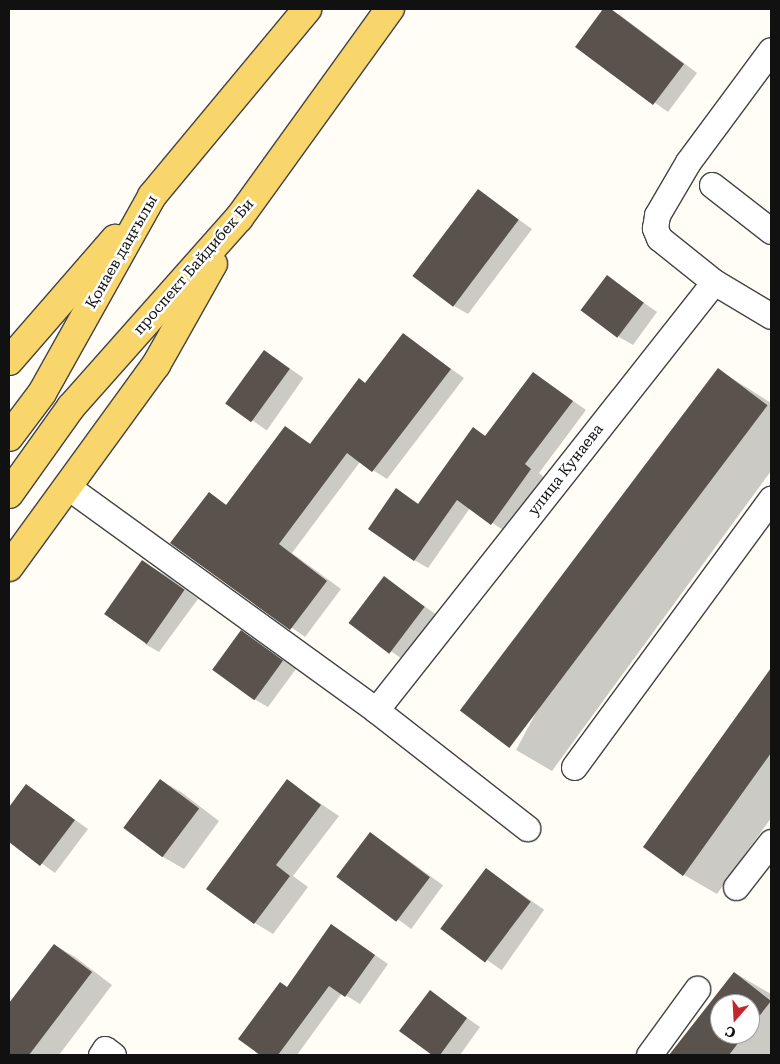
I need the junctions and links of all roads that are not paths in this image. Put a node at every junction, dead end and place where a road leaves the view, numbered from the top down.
1 (307, 9) edge
2 (390, 9) edge
3 (771, 50) edge
4 (712, 184) dead end
5 (152, 196) junction
6 (239, 218) junction
7 (771, 231) edge
8 (714, 282) junction
9 (771, 316) edge
10 (9, 361) edge
11 (9, 437) edge
12 (68, 487) junction
13 (9, 494) edge
14 (771, 499) edge
15 (9, 567) edge
16 (376, 710) junction
17 (574, 767) dead end
18 (527, 828) dead end
19 (771, 842) edge
20 (736, 888) dead end
21 (696, 989) dead end
22 (101, 1055) edge
23 (113, 1055) edge
24 (649, 1055) edge

1 - 5 main road, Қонаев даңғылы
2 - 6 main road, проспект Байдибек Би
3 - 8 street
4 - 7 street
5 - 10 main road
5 - 11 main road, Қонаев даңғылы
6 - 12 main road
6 - 13 main road, проспект Байдибек Би
8 - 9 street
8 - 16 street, улица Кунаева
12 - 15 main road
12 - 16 street
14 - 17 street
16 - 18 street
19 - 20 street
21 - 24 street
22 - 23 street

